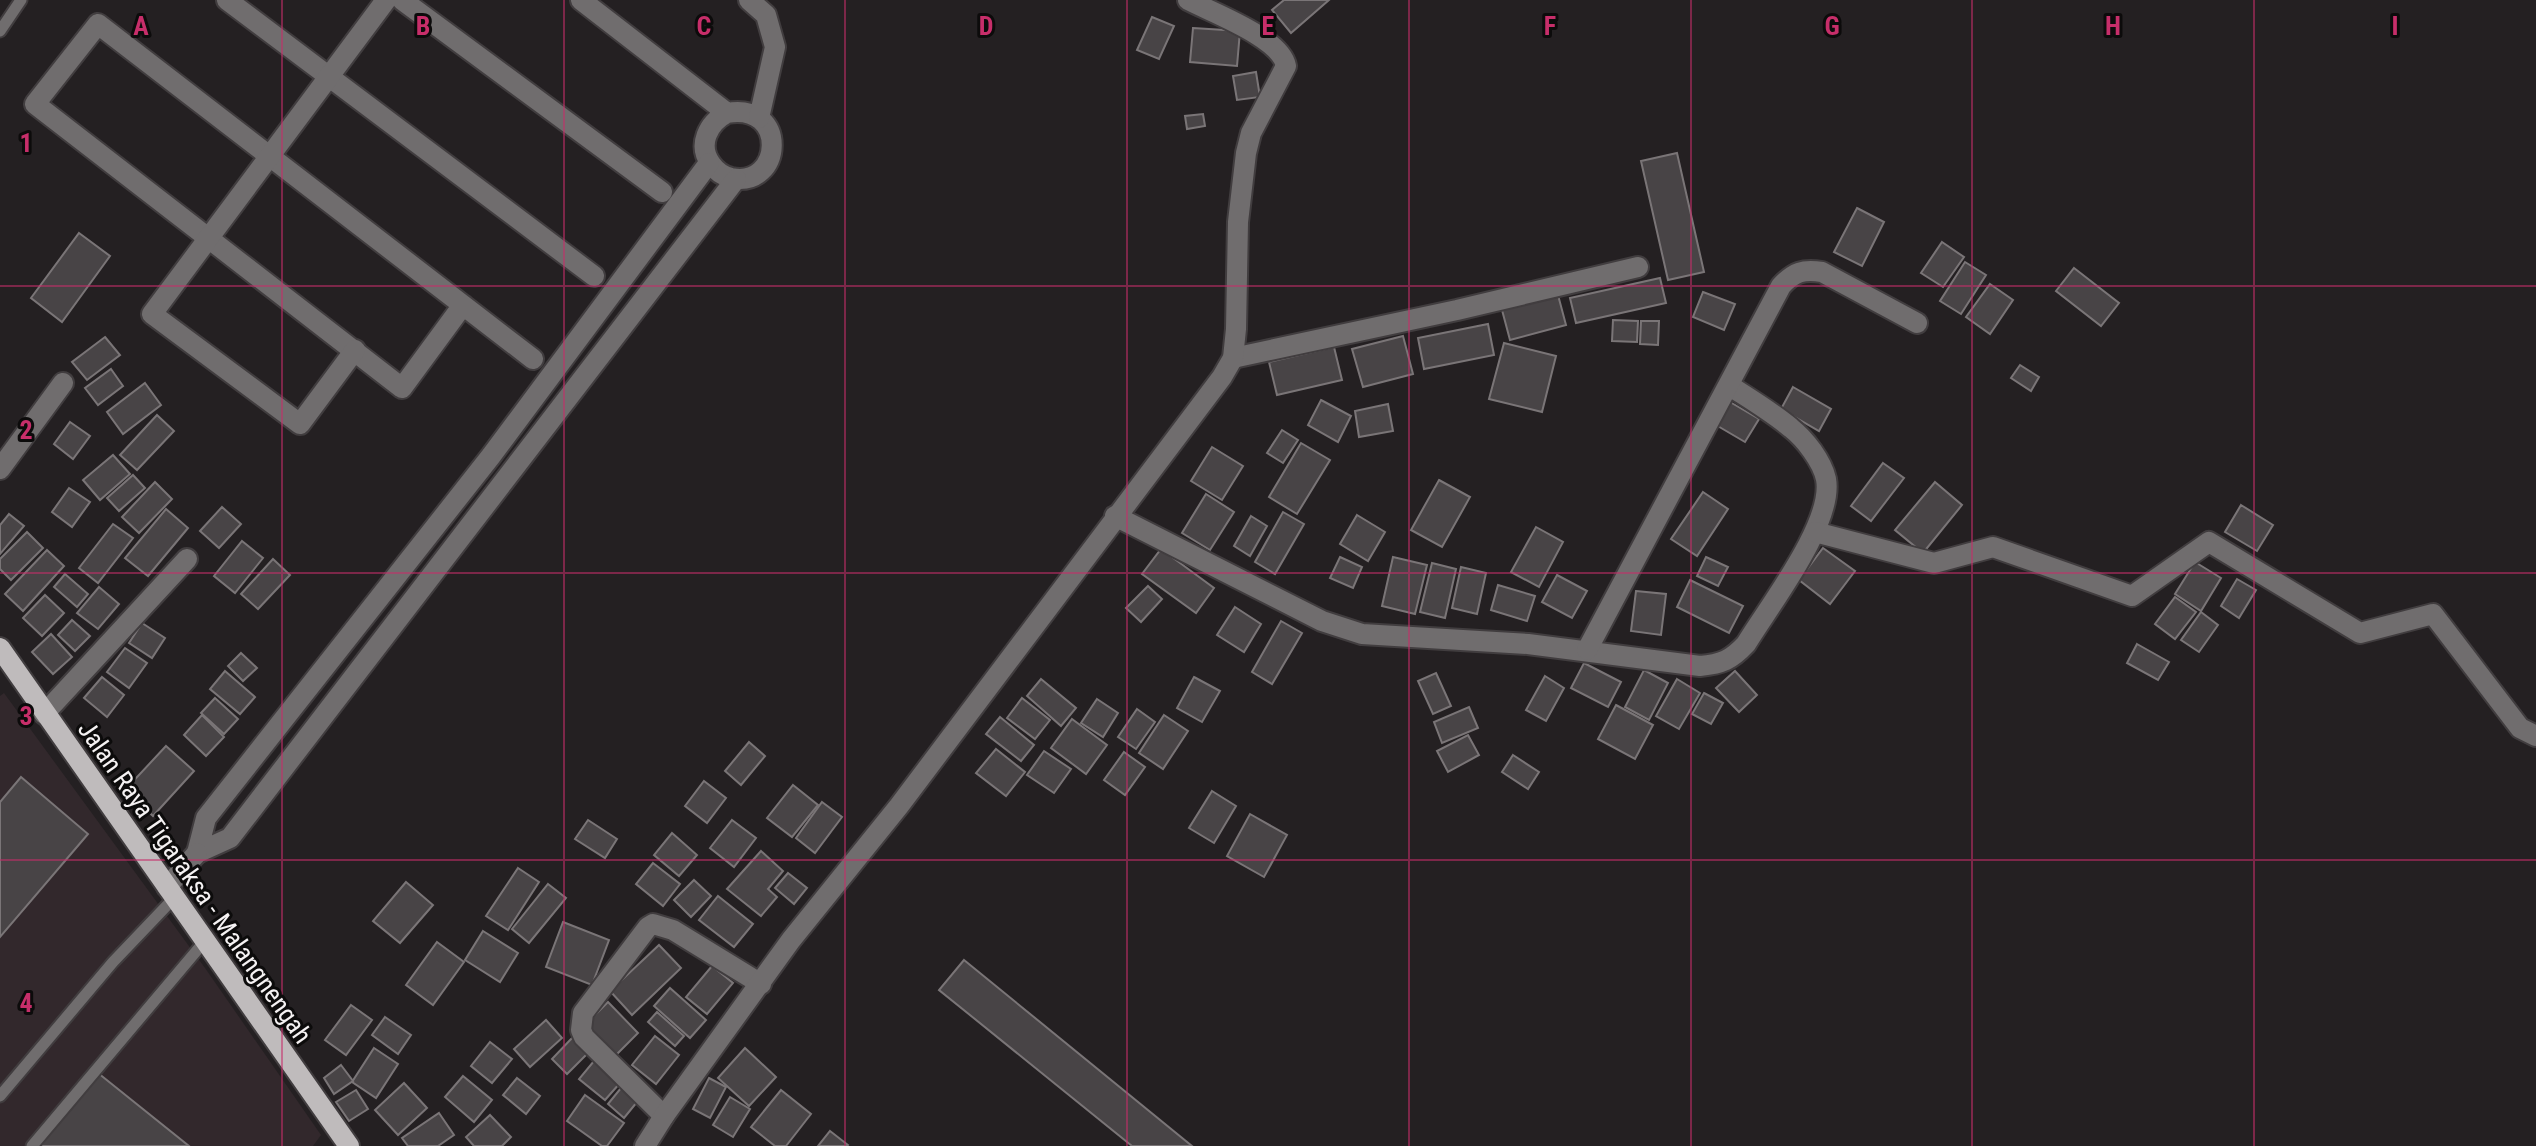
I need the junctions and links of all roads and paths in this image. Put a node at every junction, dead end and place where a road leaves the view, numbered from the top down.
1 (21, 0) edge
2 (227, 0) edge
3 (386, 0) edge
4 (402, 0) edge
5 (581, 0) edge
6 (749, 0) edge
7 (1188, 0) edge
8 (0, 31) edge
9 (329, 76) junction
10 (727, 113) junction
11 (759, 118) junction
12 (270, 156) junction
13 (709, 163) junction
14 (736, 179) junction
15 (662, 192) dead end
16 (208, 238) junction
17 (1638, 267) dead end
18 (594, 276) dead end
19 (463, 305) junction
20 (1917, 323) dead end
21 (355, 350) junction
22 (1233, 358) junction
23 (533, 359) dead end
24 (63, 383) dead end
25 (1730, 386) junction
26 (0, 469) edge
27 (1115, 516) junction
28 (1815, 532) junction
29 (187, 559) dead end
30 (0, 648) edge
31 (1587, 650) junction
32 (44, 714) junction
33 (2536, 736) edge
34 (197, 853) junction
35 (171, 892) junction
36 (204, 942) junction
37 (761, 984) junction
38 (0, 1096) edge
39 (664, 1116) junction
40 (32, 1146) edge
41 (349, 1146) edge
42 (645, 1146) edge

1 - 8 lane
2 - 9 street
3 - 9 street
4 - 15 street
5 - 10 street
6 - 11 street
7 - 22 street
9 - 12 street
9 - 18 street
10 - 11 street
10 - 13 street
11 - 14 street
12 - 16 street
12 - 16 street
12 - 19 street
13 - 14 street
13 - 34 street
14 - 34 street
16 - 21 street
16 - 21 street
17 - 22 street
19 - 21 street
19 - 23 street
20 - 25 street
22 - 27 street
24 - 26 street
25 - 28 street
25 - 31 street
27 - 31 street
27 - 37 street
28 - 31 street
28 - 33 street
29 - 32 street
30 - 32 main road, Jalan Raya Tigaraksa - Malangnengah
32 - 35 main road, Jalan Raya Tigaraksa - Malangnengah
34 - 35 street
35 - 36 main road, Jalan Raya Tigaraksa - Malangnengah
35 - 38 lane
36 - 40 lane
36 - 41 main road, Jalan Raya Tigaraksa - Malangnengah
37 - 39 street
37 - 39 street
39 - 42 street

